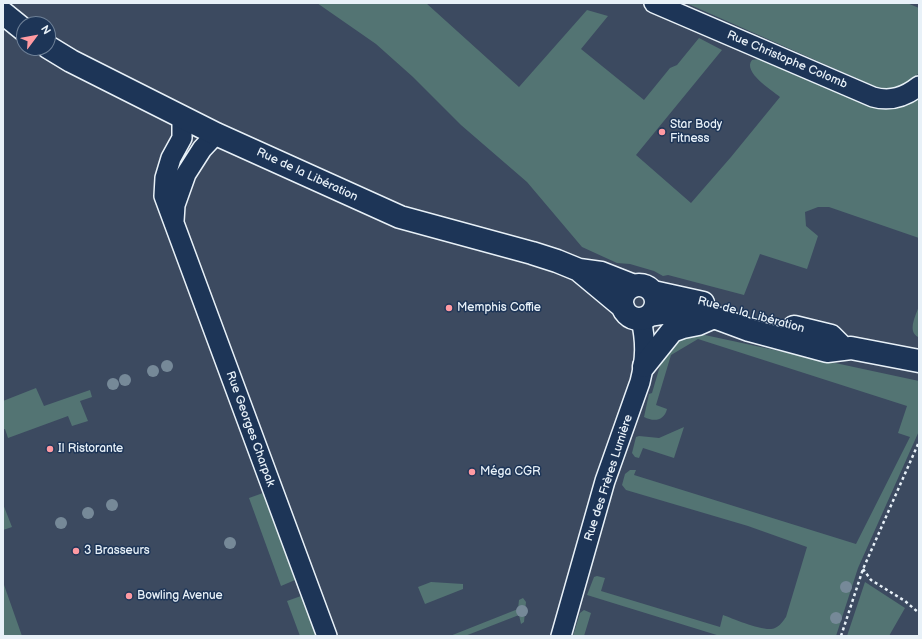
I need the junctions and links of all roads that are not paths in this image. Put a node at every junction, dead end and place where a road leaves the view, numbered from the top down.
1 (654, 3) edge
2 (3, 12) edge
3 (16, 23) edge
4 (56, 52) edge
5 (919, 86) edge
6 (182, 116) junction
7 (216, 134) junction
8 (174, 222) junction
9 (579, 270) junction
10 (644, 289) junction
11 (638, 314) junction
12 (714, 317) junction
13 (844, 349) junction
14 (919, 361) edge
15 (644, 366) junction
16 (327, 636) edge
17 (561, 636) edge

1 - 5 street, Rue Christophe Colomb
2 - 3 main road
4 - 6 main road, Rue de la Libération
6 - 7 main road, Rue de la Libération
6 - 8 street, Rue Georges Charpak
7 - 8 street, Rue Georges Charpak
7 - 9 main road, Rue de la Libération
8 - 16 street, Rue Georges Charpak
9 - 10 main road, Rue de la Libération
9 - 11 main road, Rue de la Libération
10 - 11 main road
10 - 11 main road
10 - 13 main road, Rue de la Libération
11 - 12 main road, Rue de la Libération
11 - 15 street, Rue des Frères Lumière
12 - 13 main road, Rue de la Libération
12 - 15 main road
13 - 14 main road, Rue de la Libération
15 - 17 street, Rue des Frères Lumière

